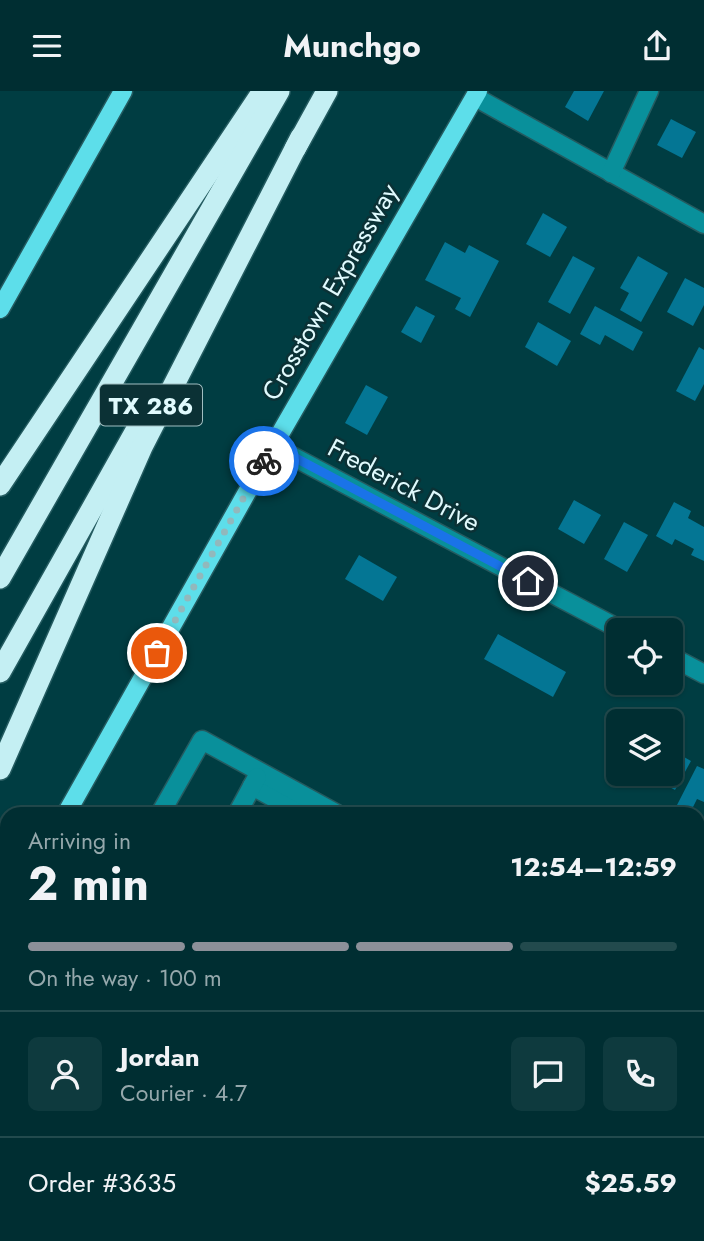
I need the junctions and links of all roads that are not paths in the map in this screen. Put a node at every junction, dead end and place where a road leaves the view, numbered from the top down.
1 (123, 91) edge
2 (263, 91) edge
3 (279, 91) edge
4 (327, 91) edge
5 (649, 91) edge
6 (477, 94) edge
7 (301, 137) junction
8 (611, 173) junction
9 (703, 222) edge
10 (2, 301) edge
11 (273, 446) junction
12 (0, 485) edge
13 (0, 578) edge
14 (606, 622) edge
15 (683, 663) edge
16 (0, 672) edge
17 (704, 674) edge
18 (0, 769) edge
19 (256, 779) junction
20 (70, 807) edge
21 (164, 807) edge
22 (241, 807) edge
23 (294, 807) edge
24 (321, 807) edge

1 - 10 main road
2 - 12 highway
3 - 13 highway, TX 286
4 - 7 highway, TX 286
5 - 8 street
6 - 8 street
6 - 11 main road, Crosstown Expressway
7 - 16 highway, TX 286
7 - 18 highway
8 - 9 street
11 - 14 street, Frederick Drive
11 - 20 main road, Crosstown Expressway
15 - 17 street
19 - 21 street
19 - 22 street
19 - 23 street
19 - 24 street

